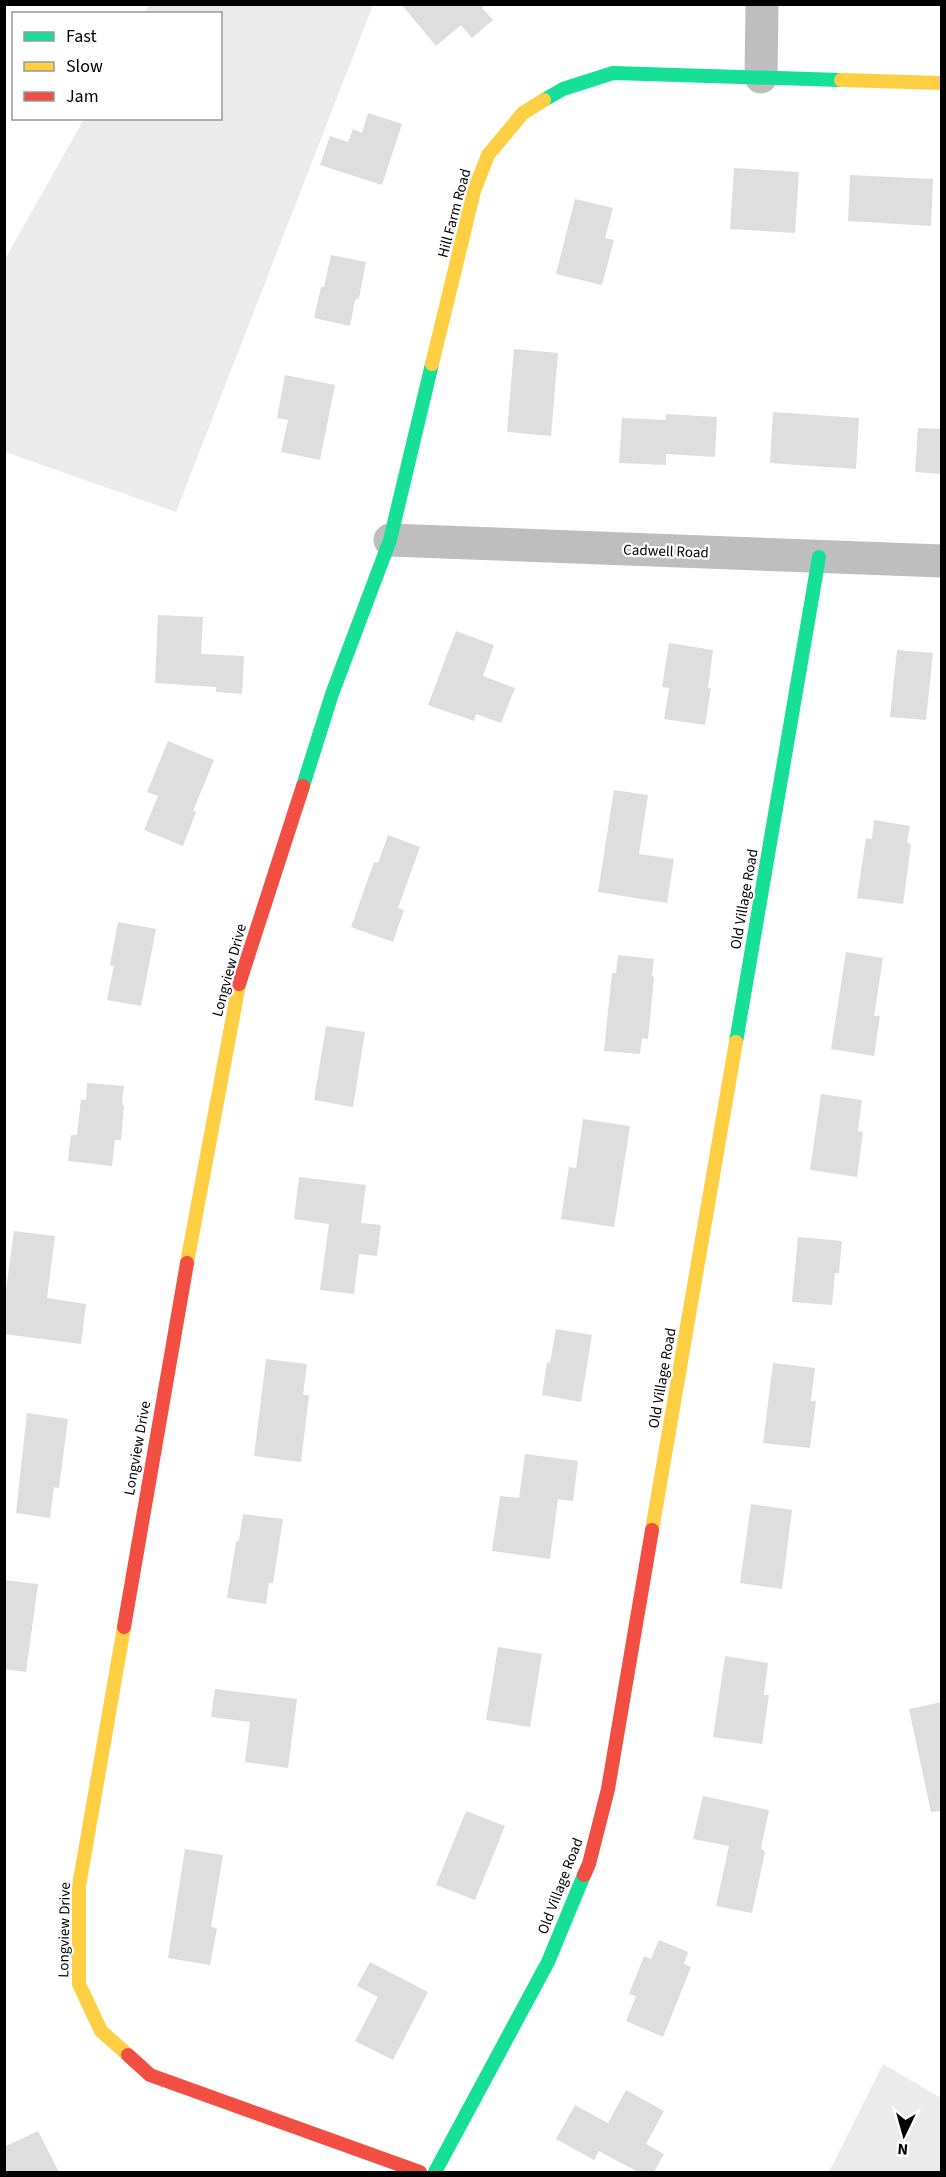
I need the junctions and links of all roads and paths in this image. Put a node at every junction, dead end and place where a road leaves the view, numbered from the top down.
1 (762, 4) edge
2 (761, 77) junction
3 (942, 83) edge
4 (390, 540) junction
5 (819, 557) junction
6 (942, 561) edge
7 (420, 2172) edge
8 (435, 2172) edge

1 - 2 street
2 - 3 street, Hill Farm Road
2 - 4 street, Hill Farm Road
4 - 5 street, Cadwell Road
4 - 7 street, Longview Drive
5 - 6 street, Cadwell Road
5 - 8 street, Old Village Road

